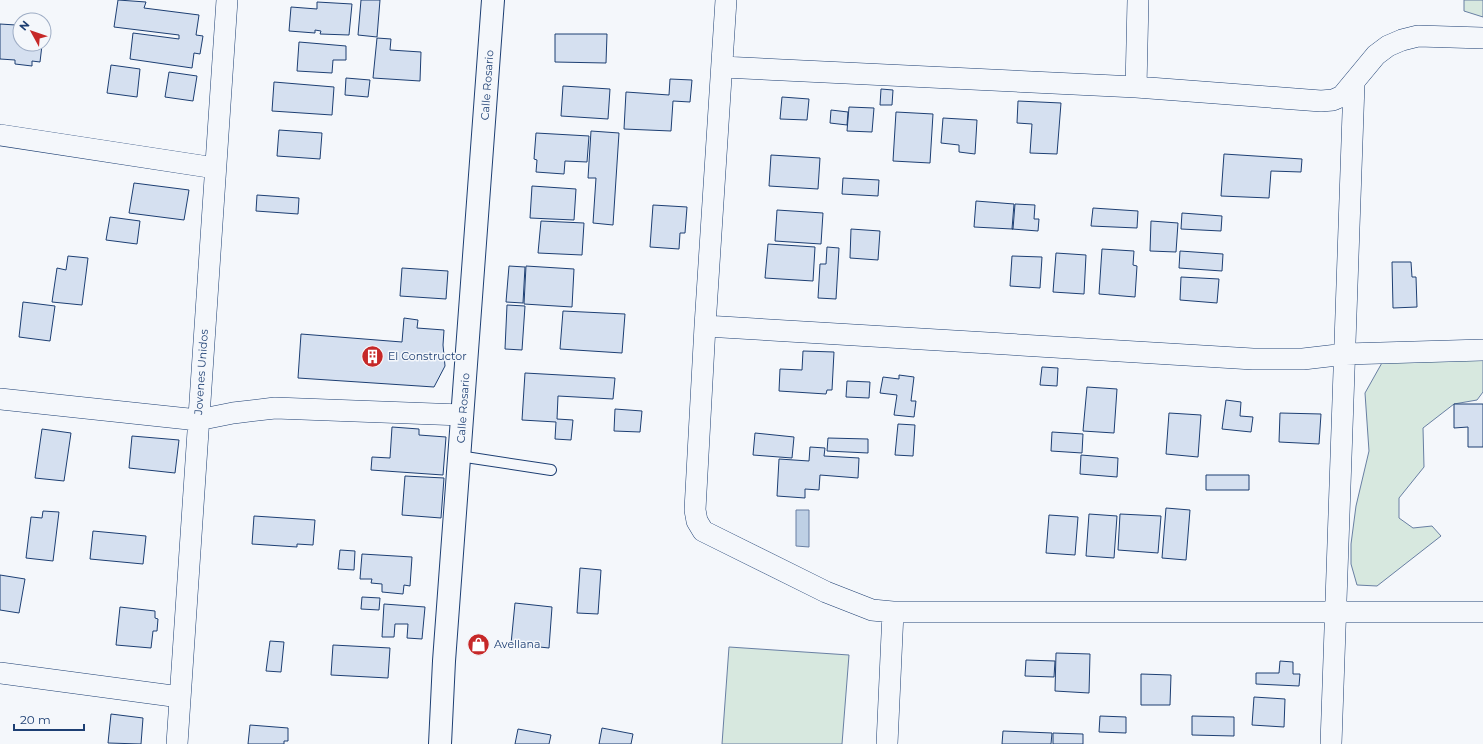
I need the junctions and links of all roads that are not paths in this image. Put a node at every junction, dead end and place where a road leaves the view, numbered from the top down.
1 (227, 0) edge
2 (493, 0) edge
3 (726, 0) edge
4 (1138, 0) edge
5 (1483, 38) edge
6 (722, 67) junction
7 (1354, 84) junction
8 (1136, 87) junction
9 (0, 135) edge
10 (216, 168) junction
11 (705, 326) junction
12 (1483, 350) edge
13 (1346, 354) junction
14 (0, 399) edge
15 (462, 415) junction
16 (198, 420) junction
17 (459, 456) junction
18 (551, 470) dead end
19 (893, 612) junction
20 (1336, 612) junction
21 (1483, 612) edge
22 (0, 673) edge
23 (180, 697) junction
24 (177, 744) edge
25 (440, 744) edge
26 (887, 744) edge
27 (1331, 744) edge

1 - 10 street, Jovenes Unidos
2 - 15 main road, Calle Rosario
3 - 6 street
4 - 8 street
5 - 7 street
6 - 8 street
6 - 11 street
7 - 8 street
7 - 13 street
9 - 10 street
10 - 16 street, Jovenes Unidos
11 - 13 street
11 - 19 street
12 - 13 street
13 - 20 street
14 - 16 street
15 - 16 street
15 - 17 main road, Calle Rosario
16 - 23 street, Jovenes Unidos
17 - 18 lane
17 - 25 main road, Calle Rosario
19 - 20 street
19 - 26 street
20 - 21 street
20 - 27 street
22 - 23 street
23 - 24 street, Jovenes Unidos

